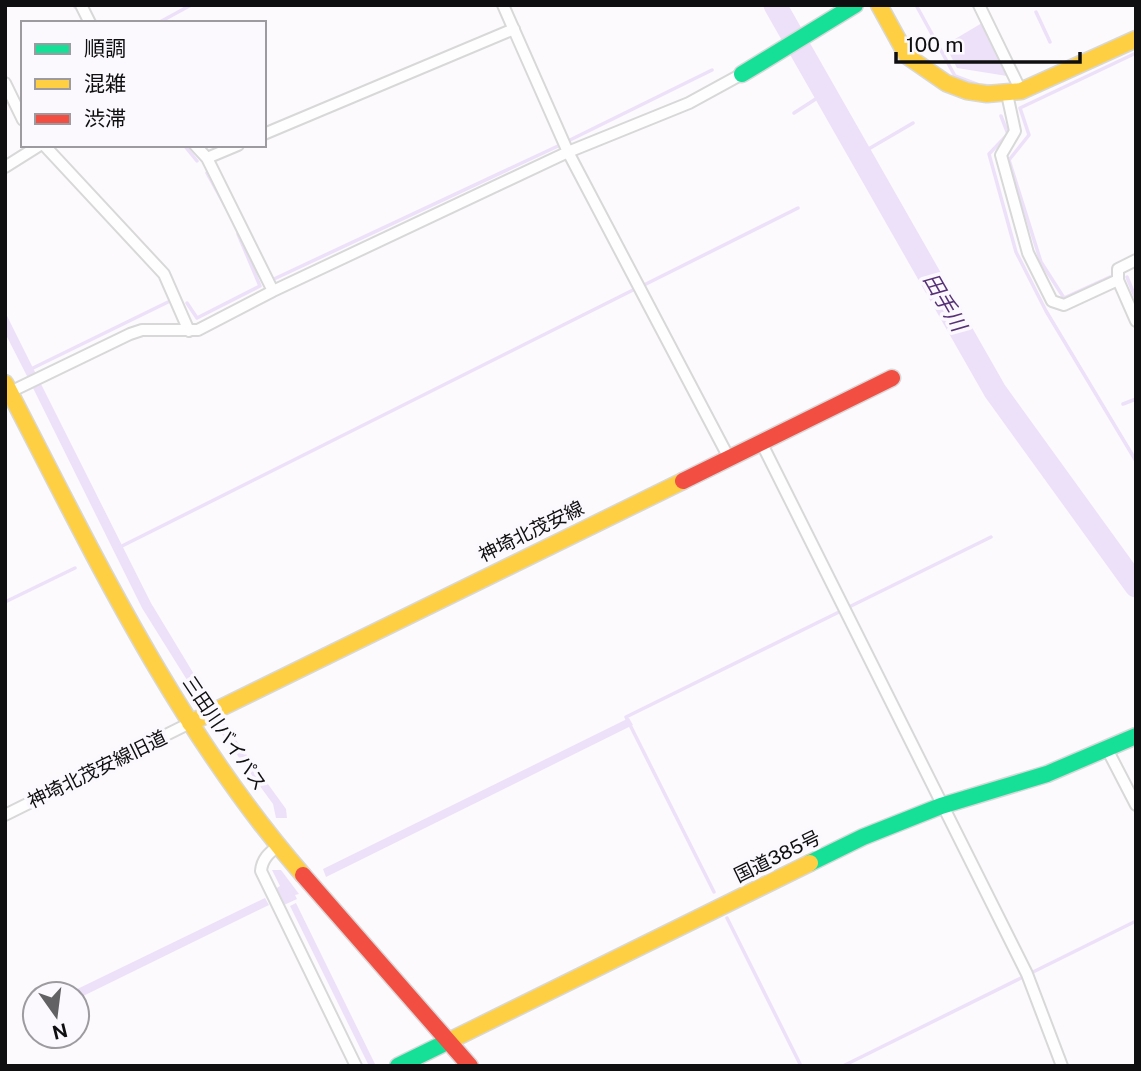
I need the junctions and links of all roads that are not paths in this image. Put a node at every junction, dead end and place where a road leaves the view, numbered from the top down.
1 (80, 5) edge
2 (503, 5) edge
3 (855, 5) edge
4 (880, 5) edge
5 (979, 5) edge
6 (89, 21) edge
7 (514, 29) junction
8 (1136, 39) edge
9 (745, 72) joint
10 (5, 83) edge
11 (1014, 92) junction
12 (21, 116) edge
13 (266, 133) edge
14 (39, 147) edge
15 (44, 147) edge
16 (197, 147) edge
17 (233, 147) edge
18 (568, 152) junction
19 (207, 158) junction
20 (5, 167) edge
21 (1136, 260) edge
22 (1118, 280) junction
23 (273, 291) junction
24 (1136, 321) edge
25 (189, 331) junction
26 (892, 378) dead end
27 (7, 390) edge
28 (761, 442) junction
29 (729, 458) junction
30 (190, 723) junction
31 (1131, 738) edge
32 (1107, 749) junction
33 (1136, 805) edge
34 (941, 806) junction
35 (5, 814) edge
36 (278, 846) junction
37 (449, 1041) junction
38 (356, 1066) edge
39 (398, 1066) edge
40 (470, 1066) edge
41 (1062, 1066) edge

1 - 6 street
2 - 7 street
3 - 9 main road
4 - 11 main road
5 - 11 street
7 - 13 street
7 - 18 street
8 - 11 main road
9 - 18 street
10 - 12 street
11 - 22 street
14 - 20 street
15 - 25 street
16 - 19 street
17 - 19 street
18 - 23 street
18 - 29 street
19 - 23 street
21 - 22 street
22 - 24 street
23 - 25 street
25 - 27 street
26 - 28 main road, 神埼北茂安線
27 - 30 main road, 三田川バイパス
28 - 29 main road, 神埼北茂安線
28 - 34 street
29 - 30 main road, 神埼北茂安線
30 - 35 street, 神埼北茂安線旧道
30 - 36 main road, 三田川バイパス
31 - 32 main road, 国道385号
32 - 33 street
32 - 34 main road, 国道385号
34 - 37 main road, 国道385号
34 - 41 street
36 - 37 main road, 三田川バイパス
36 - 38 street
37 - 39 main road, 国道385号
37 - 40 main road, 三田川バイパス

